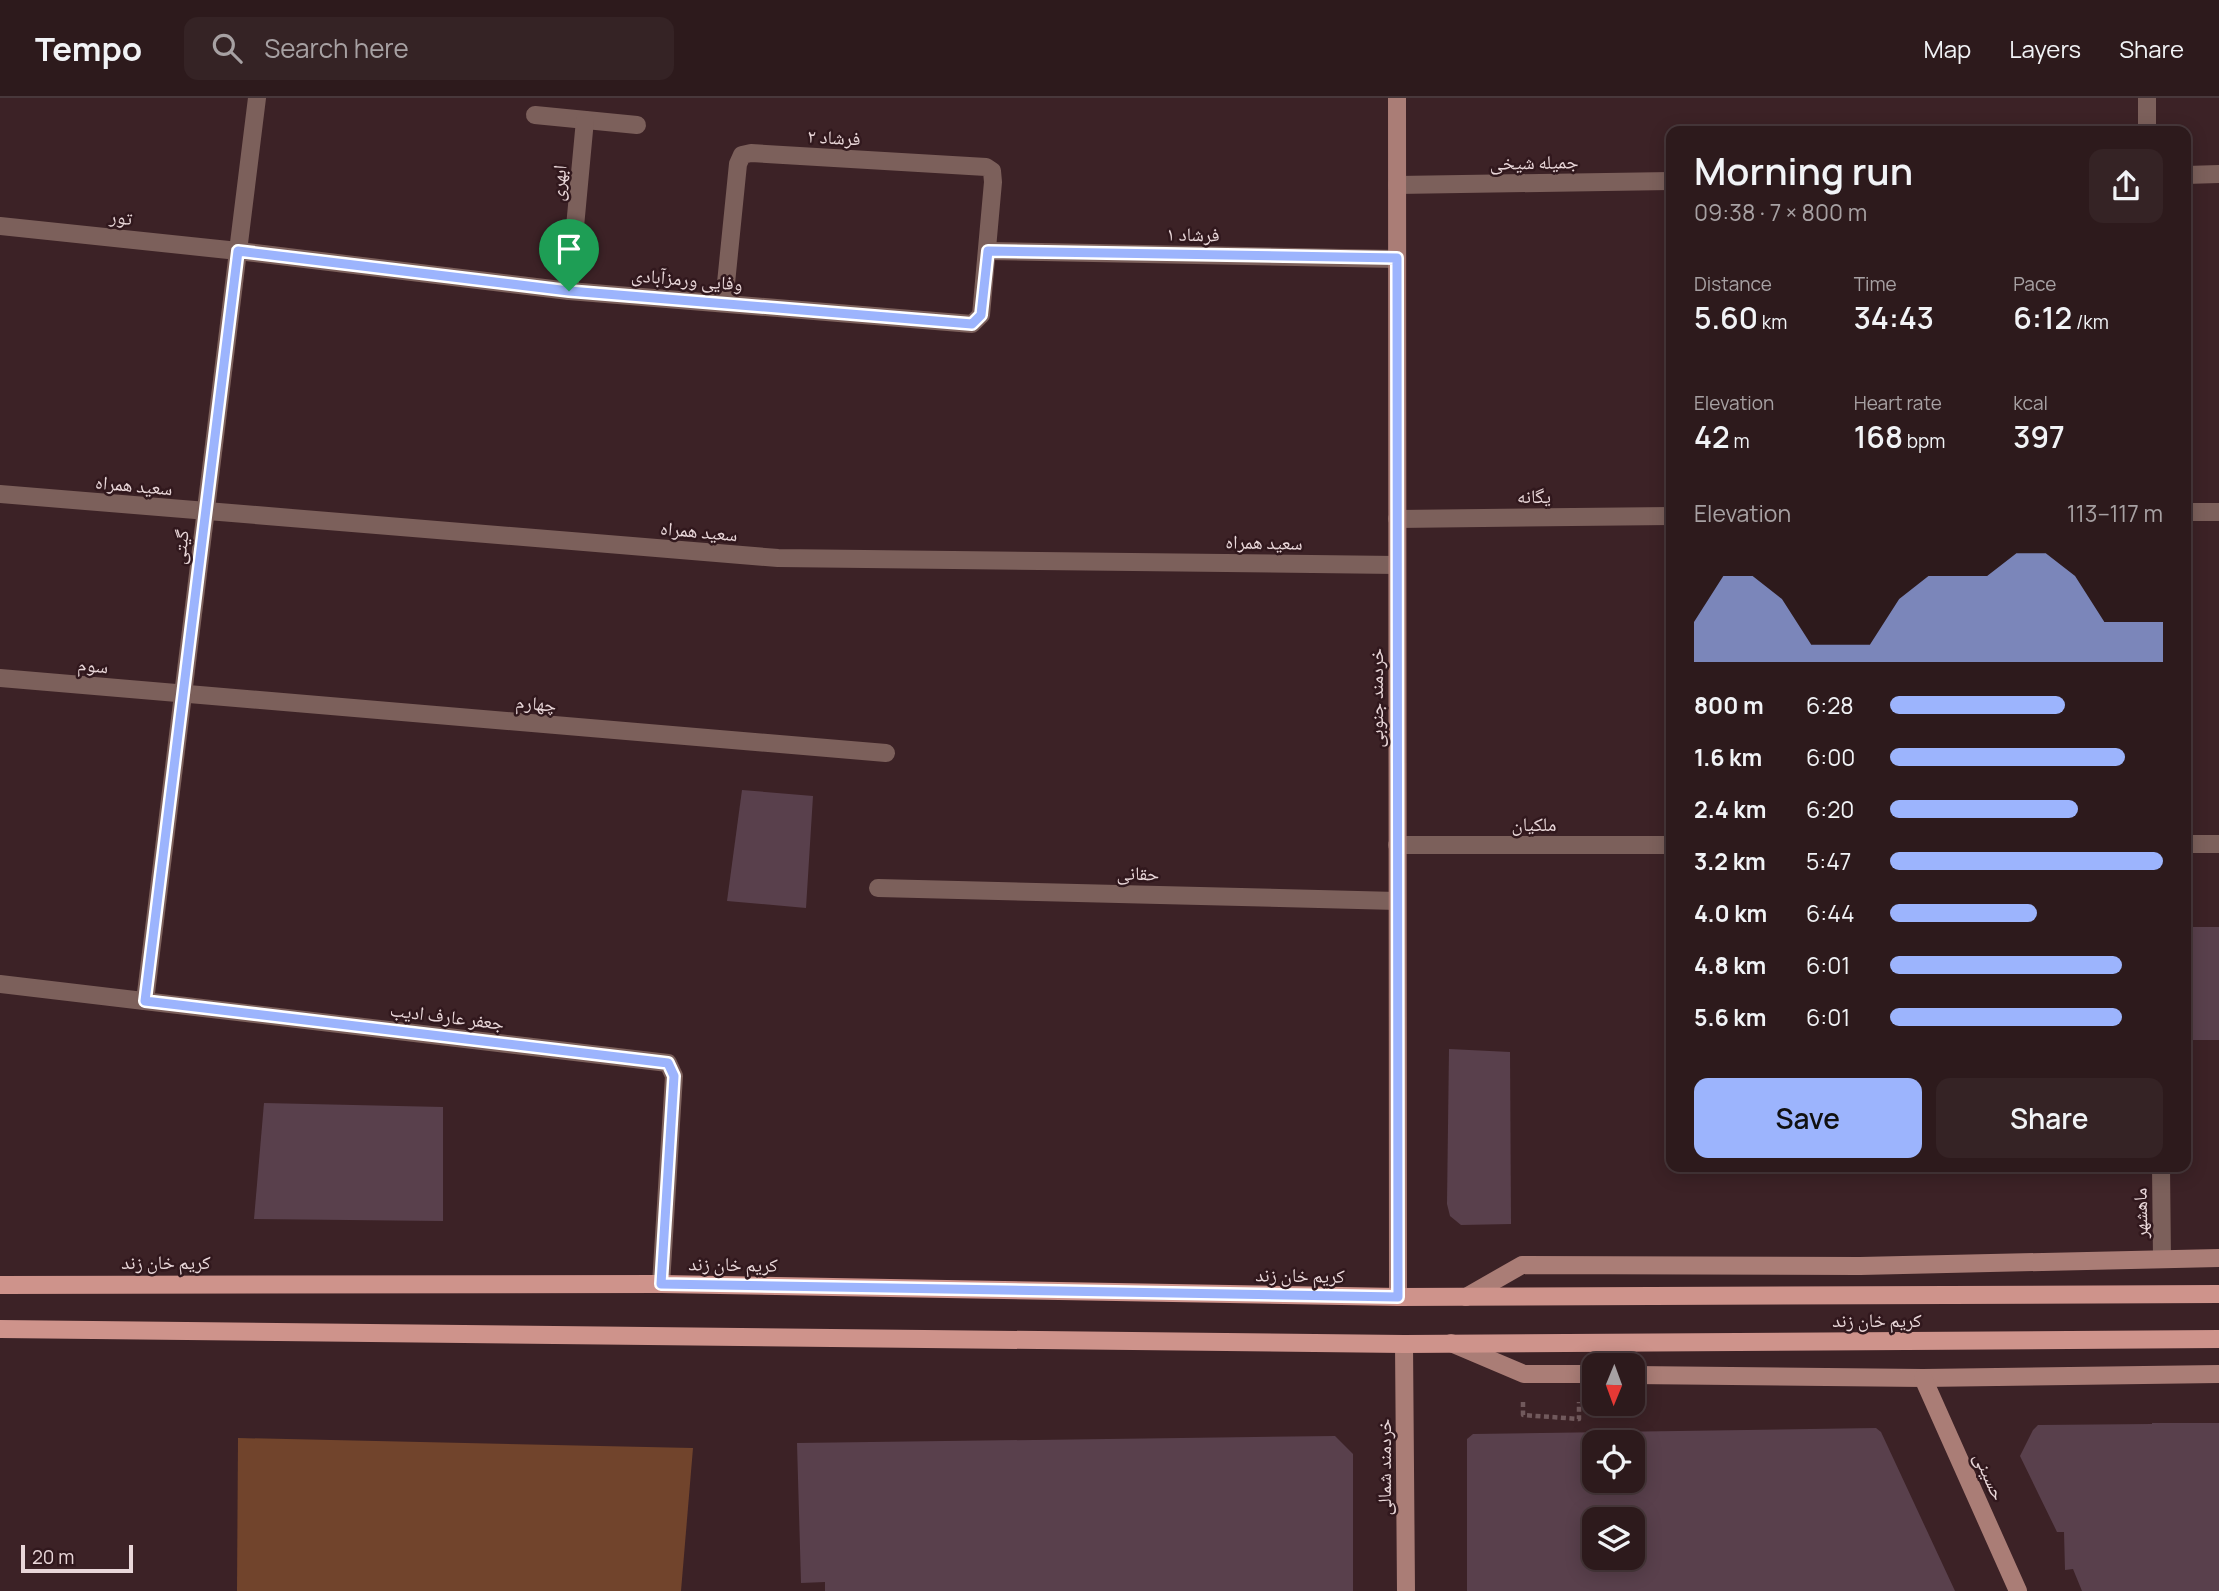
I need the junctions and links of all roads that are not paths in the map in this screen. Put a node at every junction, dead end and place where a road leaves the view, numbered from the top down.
1 (257, 98) edge
2 (1396, 98) edge
3 (2147, 98) edge
4 (535, 115) dead end
5 (584, 120) junction
6 (637, 125) dead end
7 (2147, 126) edge
8 (2219, 174) edge
9 (2191, 175) edge
10 (1666, 181) edge
11 (1397, 185) junction
12 (0, 226) edge
13 (238, 251) junction
14 (988, 251) junction
15 (1397, 258) junction
16 (569, 291) junction
17 (724, 303) junction
18 (0, 494) edge
19 (206, 512) junction
20 (2191, 512) edge
21 (2219, 512) edge
22 (1666, 516) edge
23 (1397, 519) junction
24 (1397, 565) junction
25 (0, 678) edge
26 (183, 694) junction
27 (886, 754) dead end
28 (2191, 844) edge
29 (2219, 844) edge
30 (1397, 845) junction
31 (1666, 845) edge
32 (878, 888) dead end
33 (1397, 901) junction
34 (0, 984) edge
35 (145, 1001) junction
36 (2161, 1172) edge
37 (2219, 1258) edge
38 (2162, 1259) junction
39 (661, 1284) junction
40 (0, 1285) edge
41 (2219, 1294) edge
42 (1398, 1297) junction
43 (1466, 1297) junction
44 (5, 1332) edge
45 (2219, 1339) edge
46 (1451, 1343) junction
47 (1404, 1344) junction
48 (1582, 1374) edge
49 (2219, 1374) edge
50 (1645, 1375) edge
51 (1923, 1378) junction
52 (1406, 1591) edge
53 (2018, 1591) edge

1 - 13 street, گیتی
2 - 11 street, خردمند جنوبی
3 - 7 street
4 - 5 street
5 - 6 street
5 - 16 street, ابهری
8 - 9 street
10 - 11 street, جمیله شیخی
11 - 15 street, خردمند جنوبی
12 - 13 street, تور
13 - 16 street, وفایی ورمزآبادی
13 - 19 street, گیتی
14 - 15 street, فرشاد ۱
14 - 17 street, وفایی ورمزآبادی
14 - 17 street, فرشاد ۲
15 - 23 street, خردمند جنوبی
16 - 17 street, وفایی ورمزآبادی
18 - 19 street, سعید همراه
19 - 24 street, سعید همراه
19 - 26 street, گیتی
20 - 21 street
22 - 23 street, یگانه
23 - 24 street, خردمند جنوبی
24 - 30 street, خردمند جنوبی
25 - 26 street, سوم
26 - 27 street, چهارم
26 - 35 street, گیتی
28 - 29 street
30 - 31 street, ملکیان
30 - 33 street, خردمند جنوبی
32 - 33 street, حقانی
33 - 42 street, خردمند جنوبی
34 - 35 street, جعفر عارف ادیب
35 - 39 street, جعفر عارف ادیب
36 - 38 street, ماهشهر
37 - 38 street, کریم خان زند
38 - 43 street, کریم خان زند
39 - 40 main road, کریم خان زند
39 - 42 main road, کریم خان زند
41 - 43 main road, کریم خان زند
42 - 43 main road, کریم خان زند
44 - 47 main road, کریم خان زند
45 - 46 main road, کریم خان زند
46 - 47 main road, کریم خان زند
46 - 48 street, کریم خان زند
47 - 52 street, خردمند شمالی
49 - 51 street
50 - 51 street
51 - 53 street, حسینی

